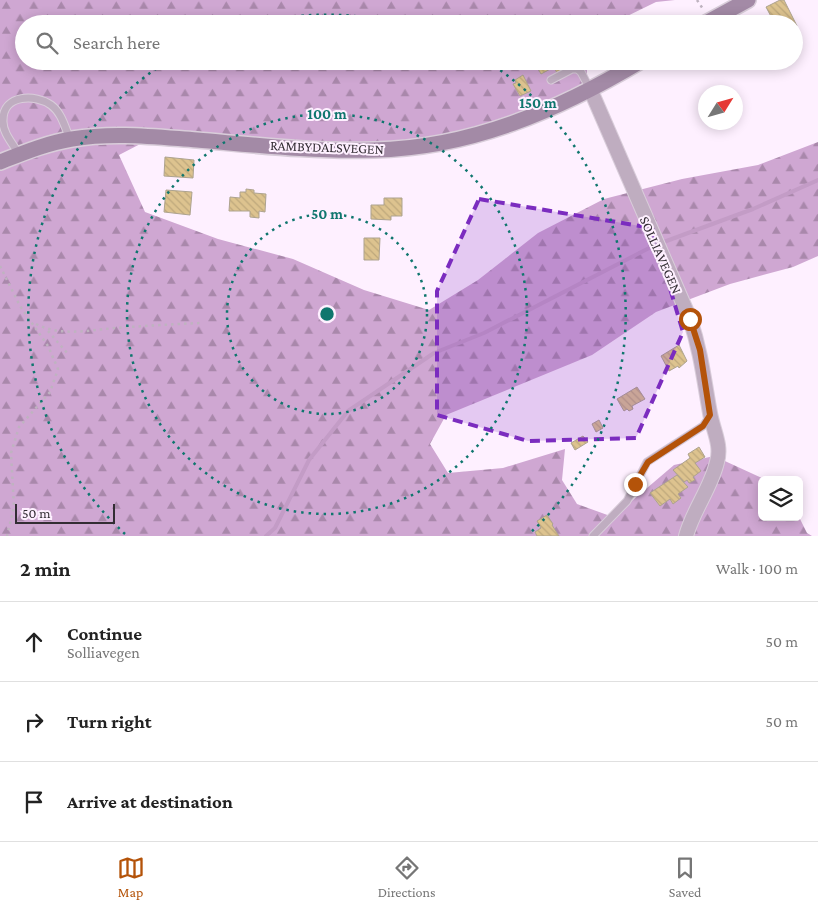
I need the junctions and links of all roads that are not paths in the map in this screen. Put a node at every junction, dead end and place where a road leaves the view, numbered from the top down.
1 (748, 0) edge
2 (720, 15) edge
3 (575, 70) edge
4 (578, 70) edge
5 (626, 70) edge
6 (551, 80) dead end
7 (591, 91) junction
8 (70, 139) junction
9 (19, 154) junction
10 (0, 162) edge
11 (710, 415) junction
12 (593, 536) edge
13 (686, 536) edge

1 - 2 main road
3 - 6 lane
4 - 7 lane
5 - 7 main road, RAMBYDALSVEGEN
7 - 8 main road, RAMBYDALSVEGEN
7 - 11 street, SOLLIAVEGEN
8 - 9 main road, RAMBYDALSVEGEN
8 - 9 lane
9 - 10 main road, RAMBYDALSVEGEN
11 - 12 lane
11 - 13 street, SOLLIAVEGEN

